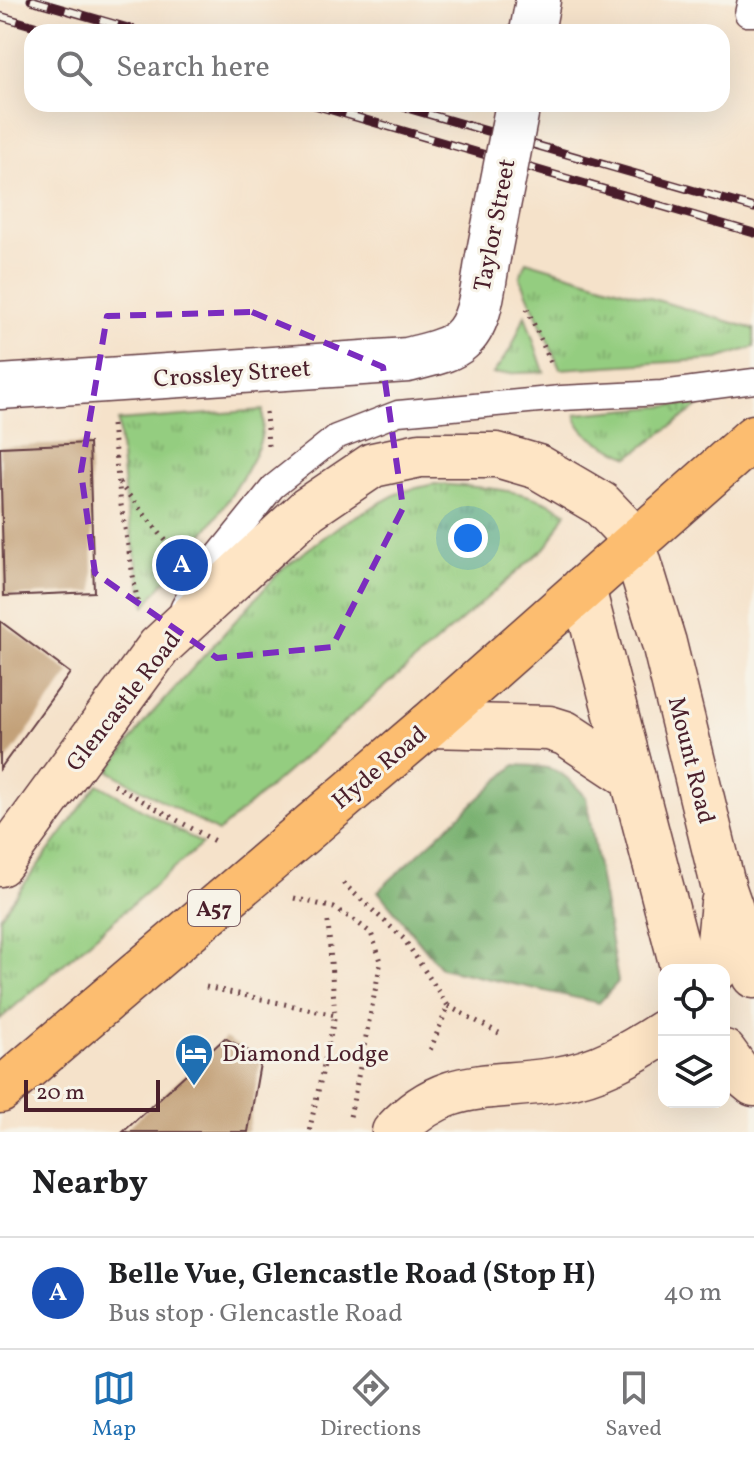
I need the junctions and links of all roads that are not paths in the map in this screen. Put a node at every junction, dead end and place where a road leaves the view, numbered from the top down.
1 (538, 0) edge
2 (750, 0) edge
3 (754, 14) edge
4 (534, 24) edge
5 (516, 112) edge
6 (460, 341) joint
7 (754, 381) edge
8 (0, 387) edge
9 (754, 437) edge
10 (633, 542) junction
11 (583, 588) junction
12 (150, 631) junction
13 (429, 725) junction
14 (633, 778) junction
15 (0, 864) edge
16 (724, 889) junction
17 (681, 964) edge
18 (717, 964) edge
19 (754, 976) edge
20 (658, 1036) edge
21 (730, 1060) edge
22 (754, 1084) edge
23 (0, 1091) edge
24 (394, 1132) edge

1 - 4 street
2 - 3 lane
5 - 6 street, Taylor Street, bridge
6 - 8 street, Crossley Street
7 - 12 lane
9 - 10 highway, Hyde Road / A57
10 - 11 highway, Hyde Road / A57
10 - 12 main road, Glencastle Road
10 - 16 main road, Mount Road
11 - 13 highway, Hyde Road / A57
11 - 14 main road
12 - 15 main road, Glencastle Road
13 - 14 main road
13 - 23 highway, Hyde Road / A57
14 - 17 main road
16 - 18 main road
16 - 19 main road, Mount Road
20 - 24 main road
21 - 22 main road

